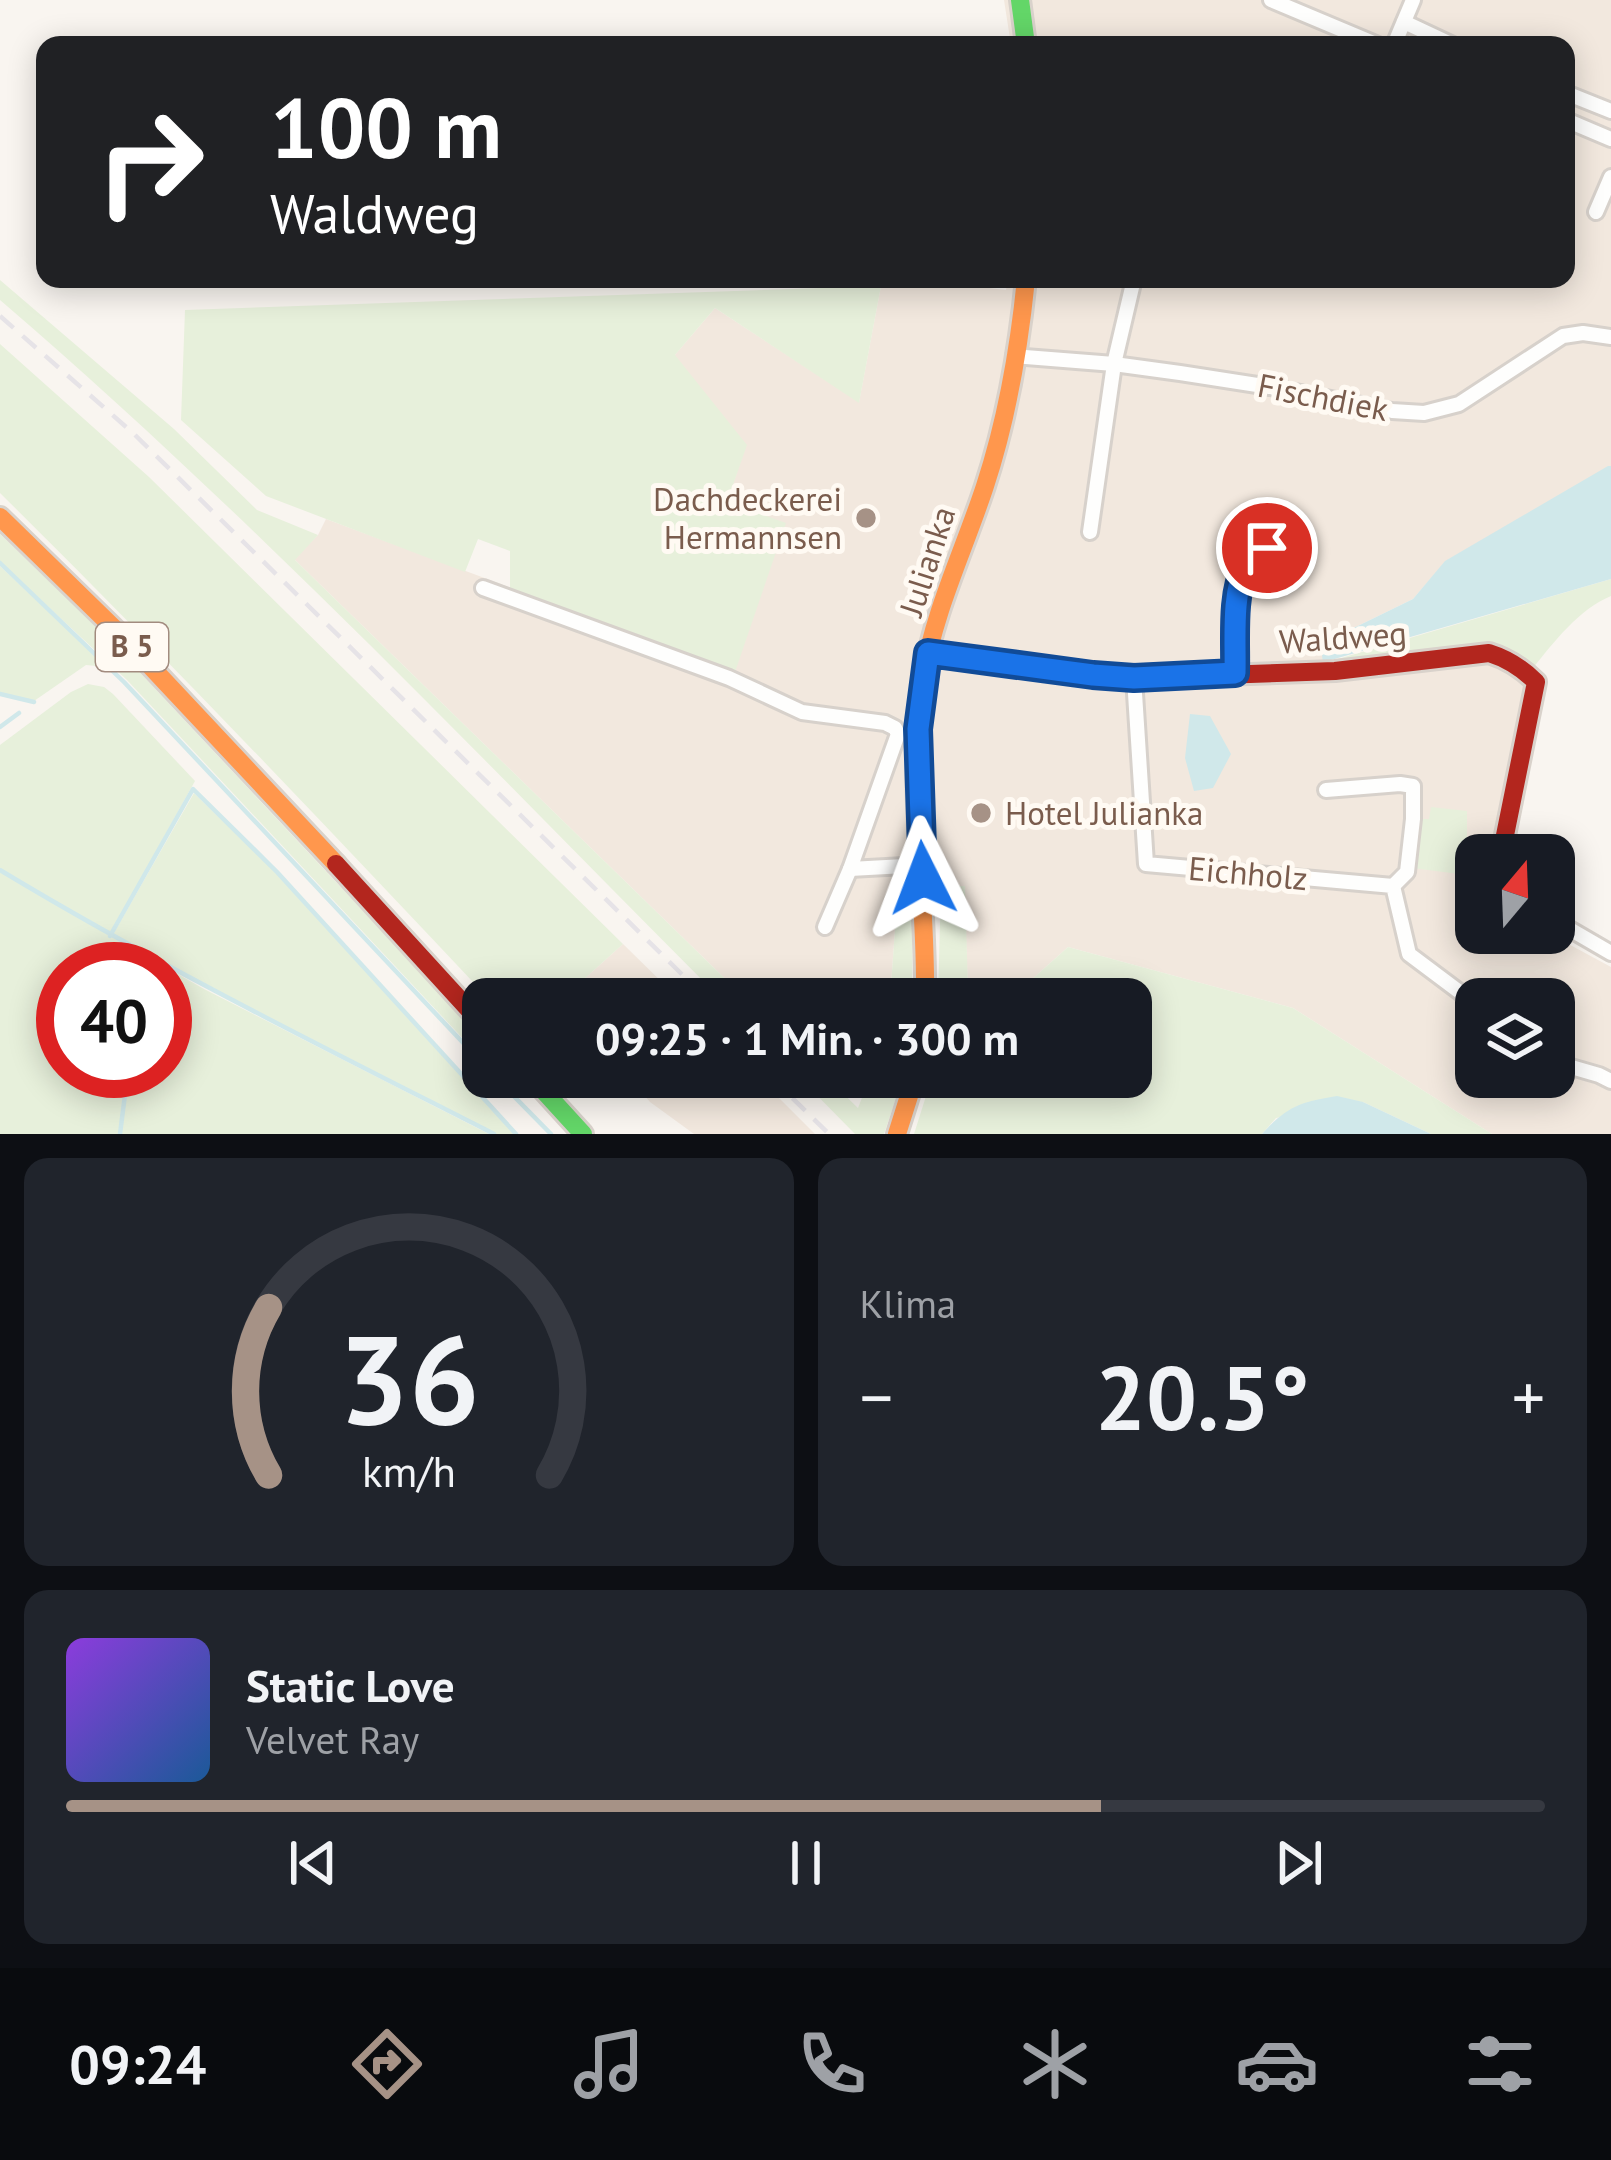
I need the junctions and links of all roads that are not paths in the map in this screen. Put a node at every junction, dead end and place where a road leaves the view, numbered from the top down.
1 (1020, 0) edge
2 (1271, 0) edge
3 (1413, 0) edge
4 (1404, 22) junction
5 (1025, 36) edge
6 (1357, 36) edge
7 (1398, 36) edge
8 (1434, 36) edge
9 (1575, 97) edge
10 (1611, 111) edge
11 (1575, 124) edge
12 (1611, 139) edge
13 (1611, 177) edge
14 (1596, 212) dead end
15 (1025, 288) edge
16 (1133, 288) edge
17 (1611, 337) edge
18 (1014, 356) junction
19 (1114, 364) junction
20 (0, 517) edge
21 (1090, 532) dead end
22 (1287, 533) dead end
23 (483, 588) dead end
24 (928, 653) junction
25 (1235, 673) junction
26 (1134, 678) junction
27 (1326, 790) dead end
28 (1505, 834) edge
29 (923, 866) junction
30 (850, 869) junction
31 (1393, 886) junction
32 (825, 927) dead end
33 (1575, 932) edge
34 (1611, 952) edge
35 (925, 978) edge
36 (1455, 988) edge
37 (462, 1002) edge
38 (1575, 1068) edge
39 (1611, 1081) edge
40 (551, 1098) edge
41 (908, 1098) edge
42 (584, 1134) edge
43 (897, 1134) edge

1 - 5 main road
2 - 6 street
3 - 4 street
4 - 7 street
4 - 8 street
9 - 10 street
11 - 12 street
13 - 14 street
15 - 18 main road, Julianka
16 - 19 street
17 - 19 street, Fischdiek
18 - 19 street, Fischdiek
18 - 24 main road, Julianka
19 - 21 street
20 - 37 main road, B 5
22 - 25 street
23 - 30 street
24 - 26 main road, Waldweg
24 - 29 main road, Julianka
25 - 26 main road, Waldweg
25 - 28 main road, Waldweg
26 - 31 street, Eichholz
27 - 31 street
29 - 30 street
29 - 35 main road, Julianka
30 - 32 street
31 - 36 street
33 - 34 street
38 - 39 street
40 - 42 main road
41 - 43 main road

